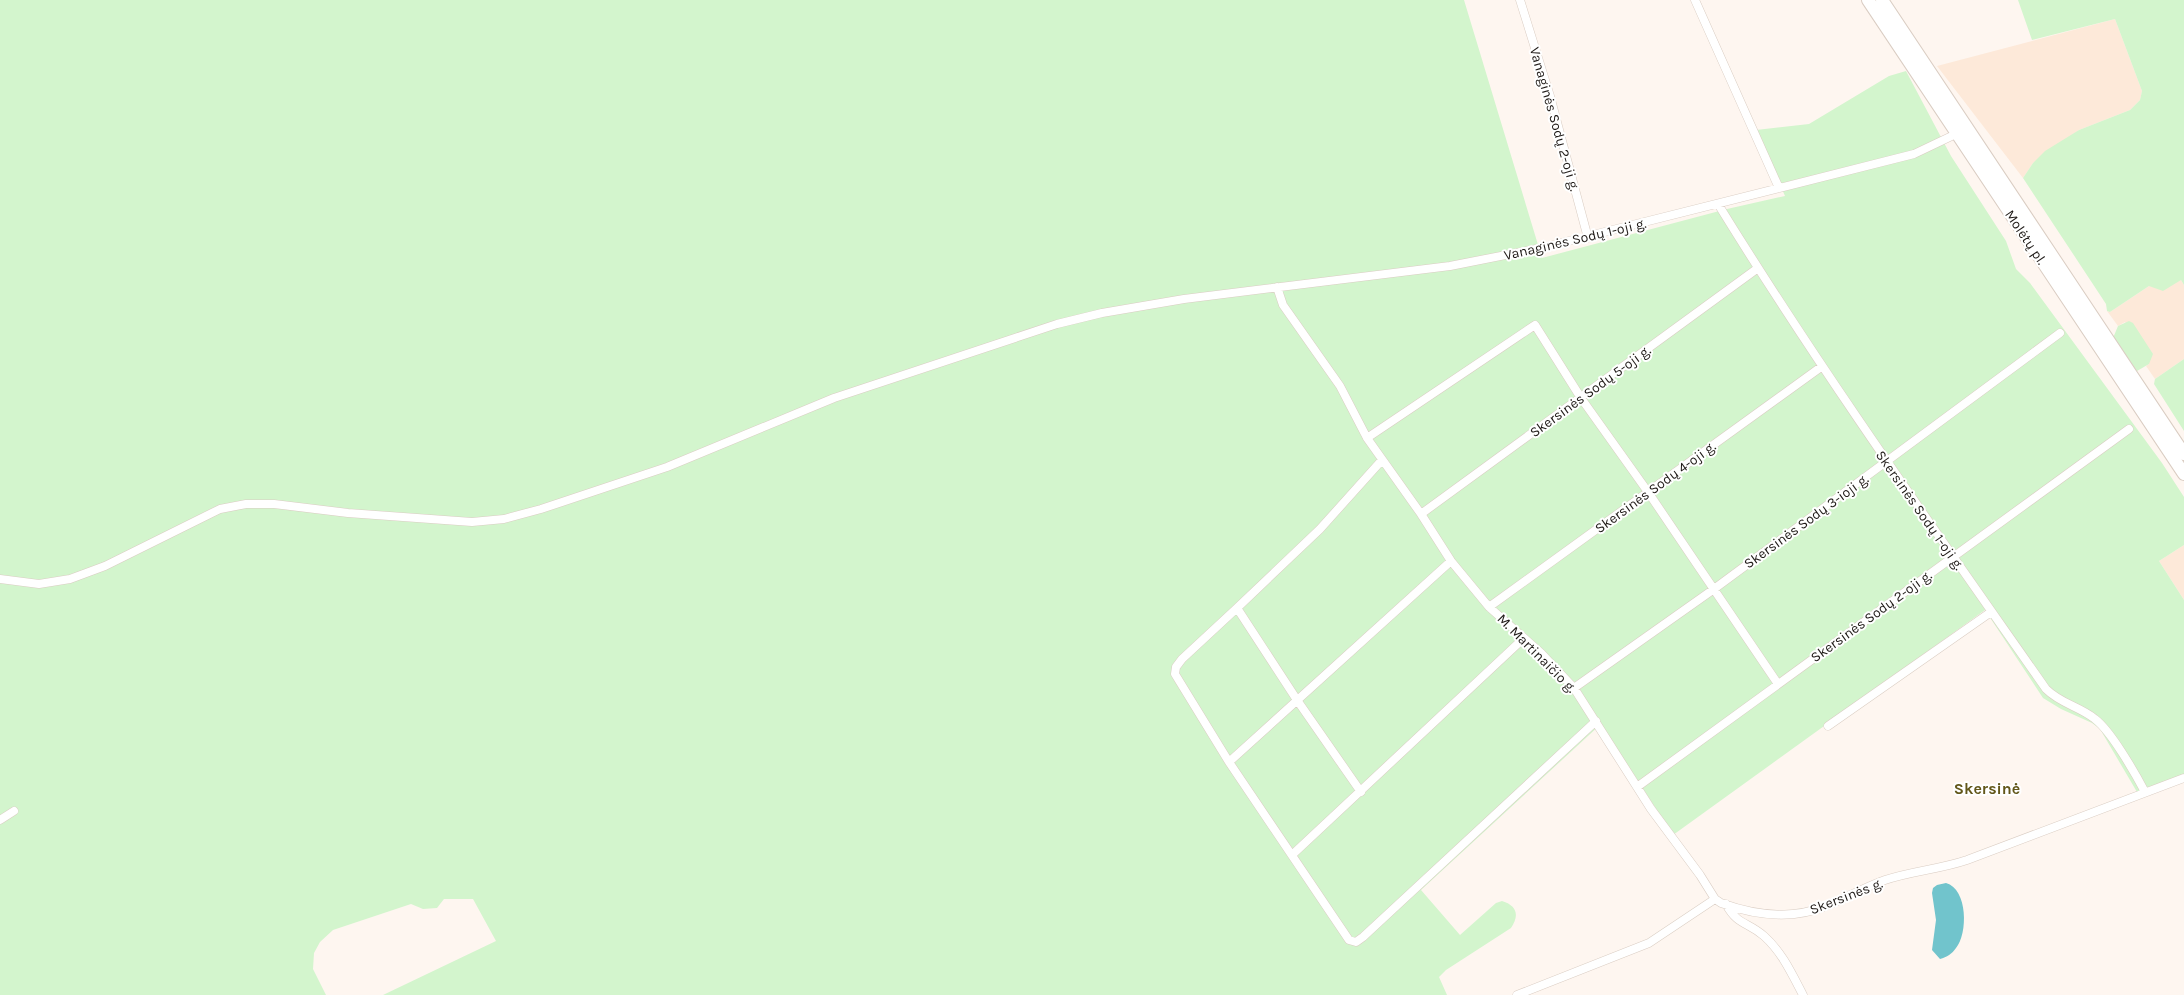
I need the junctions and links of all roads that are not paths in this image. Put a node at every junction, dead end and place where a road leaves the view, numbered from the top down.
1 (1520, 0) edge
2 (1695, 0) edge
3 (1868, 0) edge
4 (1882, 0) edge
5 (1956, 134) junction
6 (1779, 188) junction
7 (1718, 204) junction
8 (1588, 238) junction
9 (1758, 268) junction
10 (1277, 287) junction
11 (2060, 333) dead end
12 (1821, 367) junction
13 (1581, 398) junction
14 (2129, 429) dead end
15 (1367, 438) junction
16 (2184, 454) edge
17 (1382, 460) junction
18 (1887, 462) junction
19 (2184, 474) edge
20 (1648, 492) junction
21 (1421, 514) junction
22 (1952, 557) junction
23 (1451, 561) junction
24 (0, 579) edge
25 (1714, 589) junction
26 (1489, 607) junction
27 (1238, 608) junction
28 (1991, 612) junction
29 (1524, 638) junction
30 (1778, 684) junction
31 (1574, 688) junction
32 (1297, 700) junction
33 (1596, 722) junction
34 (1828, 726) dead end
35 (1229, 762) junction
36 (2184, 778) edge
37 (1637, 787) junction
38 (1362, 792) junction
39 (2145, 792) junction
40 (14, 811) dead end
41 (0, 820) edge
42 (1292, 855) junction
43 (1715, 899) junction
44 (1726, 904) junction
45 (1517, 995) edge
46 (1803, 995) edge

1 - 8 street, Vanaginės Sodų 2-oji g.
2 - 6 street
3 - 5 highway, Molėtų pl.
4 - 16 highway, Molėtų pl.
5 - 6 street, Vanaginės Sodų 1-oji g.
5 - 19 highway, Molėtų pl.
6 - 7 street, Vanaginės Sodų 1-oji g.
7 - 8 street, Vanaginės Sodų 1-oji g.
7 - 9 street, Skersinės Sodų 1-oji g.
8 - 10 street, Vanaginės Sodų 1-oji g.
9 - 12 street, Skersinės Sodų 1-oji g.
9 - 13 street, Skersinės Sodų 5-oji g.
10 - 15 street, M. Martinaičio g.
10 - 24 street, Vanaginės Sodų 1-oji g.
11 - 18 street, Skersinės Sodų 3-ioji g.
12 - 18 street, Skersinės Sodų 1-oji g.
12 - 20 street, Skersinės Sodų 4-oji g.
13 - 15 street
13 - 20 street
13 - 21 street, Skersinės Sodų 5-oji g.
14 - 22 street, Skersinės Sodų 2-oji g.
15 - 17 street, M. Martinaičio g.
17 - 21 street, M. Martinaičio g.
17 - 27 street
18 - 22 street, Skersinės Sodų 1-oji g.
18 - 25 street, Skersinės Sodų 3-ioji g.
20 - 25 street
20 - 26 street, Skersinės Sodų 4-oji g.
21 - 23 street, M. Martinaičio g.
22 - 28 street, Skersinės Sodų 1-oji g.
22 - 30 street, Skersinės Sodų 2-oji g.
23 - 26 street, M. Martinaičio g.
23 - 32 street
25 - 30 street
25 - 31 street, Skersinės Sodų 3-ioji g.
26 - 29 street, M. Martinaičio g.
27 - 32 street
27 - 35 street
28 - 34 street
28 - 39 street, Skersinės Sodų 1-oji g.
29 - 31 street, M. Martinaičio g.
29 - 38 street
30 - 37 street, Skersinės Sodų 2-oji g.
31 - 33 street, M. Martinaičio g.
32 - 35 street
32 - 38 street
33 - 37 street, M. Martinaičio g.
33 - 42 street
35 - 42 street
36 - 39 street, Skersinės g.
37 - 43 street, M. Martinaičio g.
38 - 42 street
39 - 44 street, Skersinės g.
40 - 41 street
43 - 44 street, Skersinės g.
43 - 45 street
44 - 46 street

